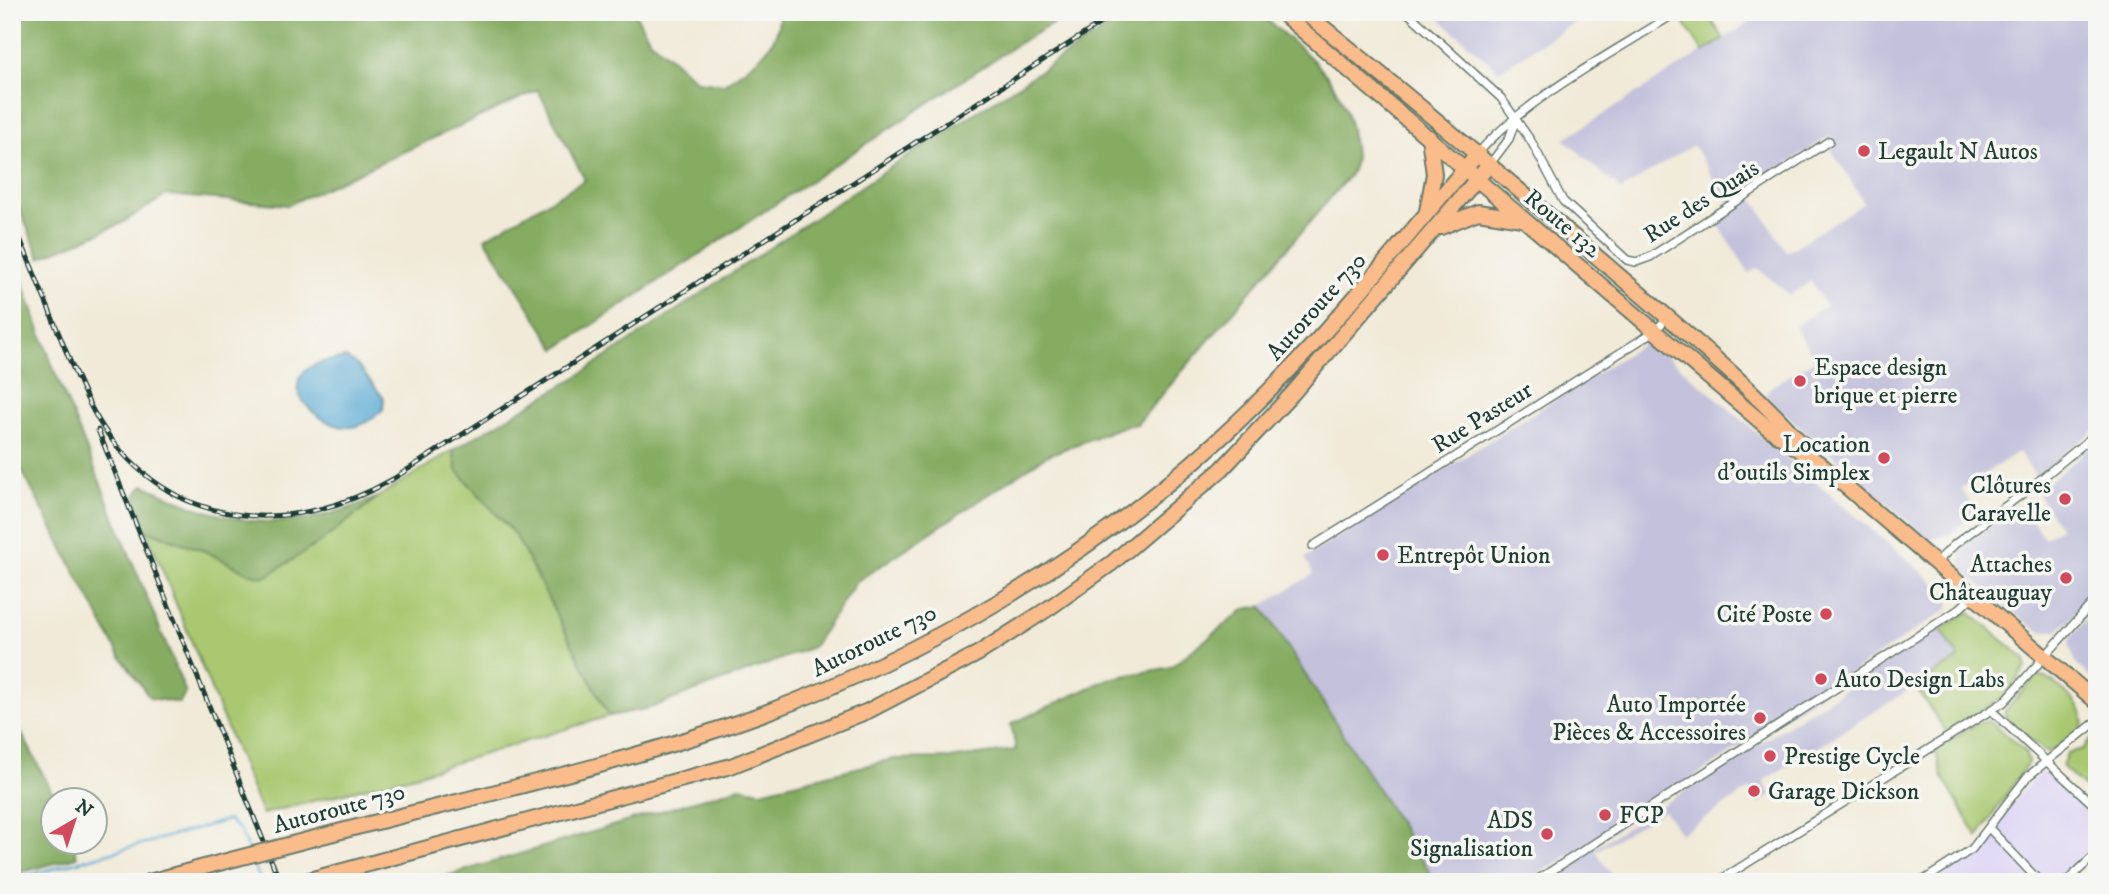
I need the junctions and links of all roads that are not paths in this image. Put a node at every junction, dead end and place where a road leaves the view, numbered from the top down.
1 (1281, 12) edge
2 (1304, 12) edge
3 (1406, 12) edge
4 (1677, 12) edge
5 (1516, 119) junction
6 (1429, 137) junction
7 (1829, 141) dead end
8 (1478, 153) junction
9 (1490, 164) junction
10 (1465, 168) junction
11 (1477, 180) junction
12 (1427, 214) junction
13 (1523, 219) junction
14 (1434, 230) junction
15 (1667, 318) junction
16 (1655, 331) junction
17 (1755, 394) junction
18 (1744, 407) junction
19 (2097, 433) edge
20 (1820, 464) junction
21 (1314, 547) dead end
22 (1936, 563) junction
23 (1973, 596) junction
24 (2097, 598) edge
25 (2045, 657) junction
26 (2097, 702) edge
27 (1991, 710) junction
28 (2097, 721) edge
29 (2046, 762) junction
30 (2097, 808) edge
31 (1990, 829) junction
32 (2097, 853) edge
33 (149, 882) edge
34 (302, 882) edge
35 (1534, 882) edge
36 (1717, 882) edge
37 (1922, 882) edge
38 (2040, 882) edge
39 (2066, 882) edge

1 - 6 highway, Route 132
2 - 8 highway, Route 132
3 - 5 street, Rue des Quais
4 - 5 street
5 - 7 street, Rue des Quais
5 - 8 street
5 - 9 street
6 - 10 highway, Route 132
6 - 12 highway
8 - 9 highway, Route 132
8 - 10 highway, Autoroute 730
9 - 11 highway, Autoroute 730
9 - 15 highway, Route 132
10 - 11 highway, Route 132
10 - 12 highway, Autoroute 730
11 - 13 highway, Route 132
11 - 14 highway, Autoroute 730
12 - 33 highway, Autoroute 730, bridge
13 - 14 highway
13 - 16 highway, Route 132
14 - 34 highway, Autoroute 730
15 - 16 street, Rue Pasteur
15 - 17 highway, Route 132
16 - 18 highway, Route 132
16 - 21 street, Rue Pasteur
17 - 18 highway
17 - 20 highway, Route 132
18 - 20 highway, Route 132
19 - 22 street
20 - 22 highway, Route 132
22 - 23 highway, Route 132
23 - 25 highway, Route 132
23 - 35 street
24 - 25 street
25 - 26 highway, Route 132
25 - 27 street
27 - 29 street
27 - 36 street
28 - 29 street
29 - 30 street
29 - 31 street
31 - 37 street
31 - 38 street
32 - 39 street

